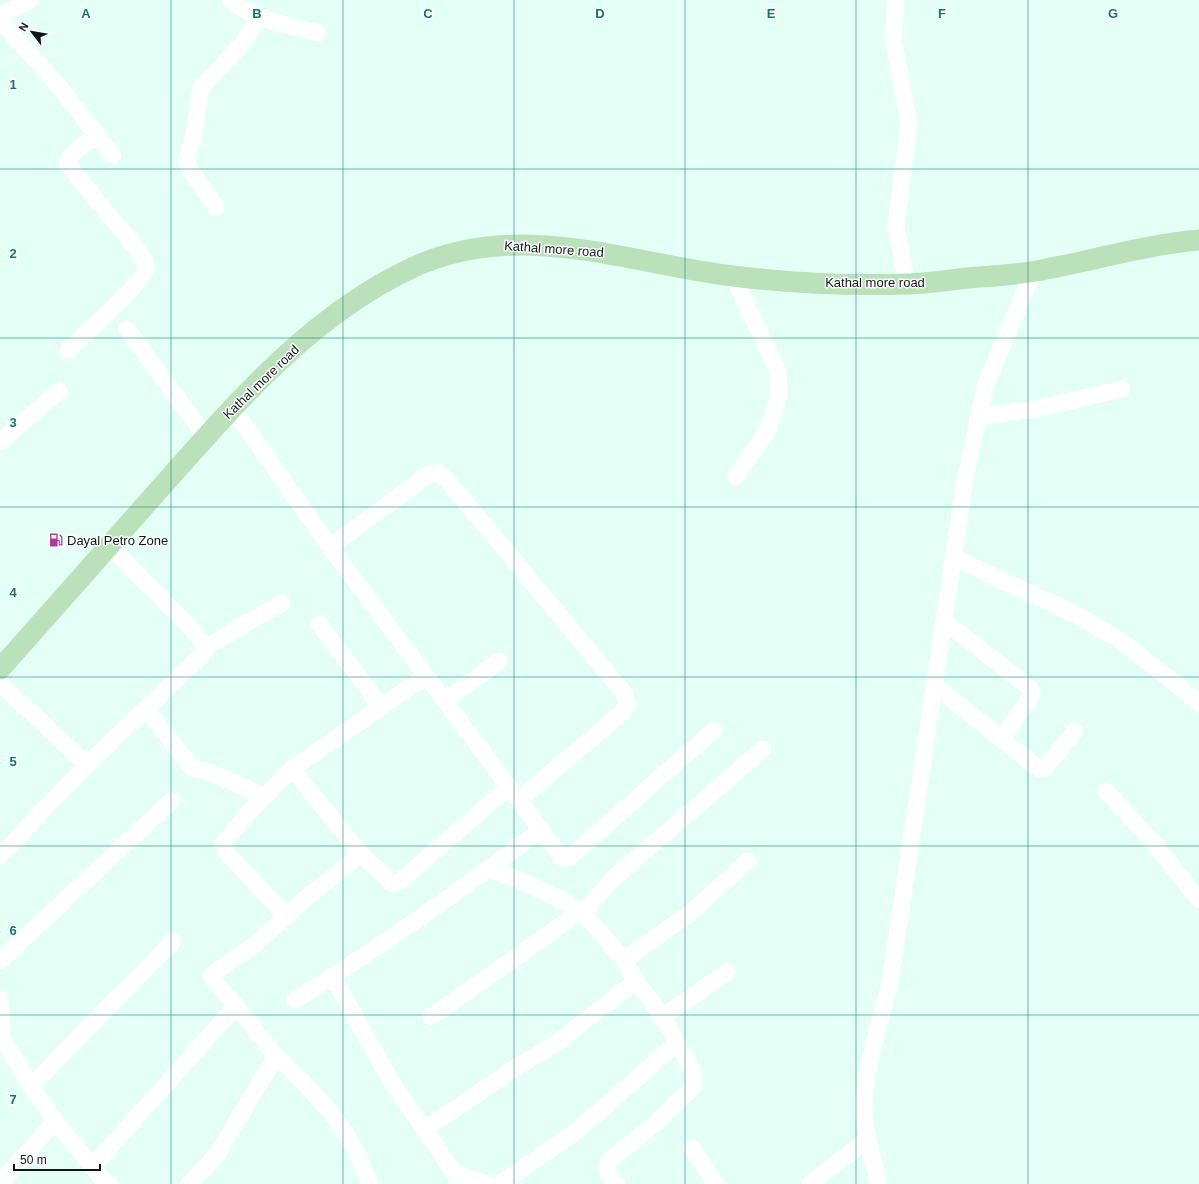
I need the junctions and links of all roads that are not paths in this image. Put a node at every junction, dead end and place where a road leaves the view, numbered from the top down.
1 (32, 0) edge
2 (230, 0) edge
3 (896, 0) edge
4 (255, 10) edge
5 (0, 16) edge
6 (0, 21) edge
7 (318, 33) dead end
8 (98, 136) junction
9 (113, 155) dead end
10 (216, 208) dead end
11 (1199, 240) edge
12 (1033, 272) junction
13 (733, 276) junction
14 (907, 284) junction
15 (127, 329) dead end
16 (68, 350) dead end
17 (1122, 390) dead end
18 (59, 391) dead end
19 (233, 409) junction
20 (978, 418) junction
21 (206, 438) junction
22 (0, 442) edge
23 (736, 477) dead end
24 (110, 546) junction
25 (330, 547) junction
26 (954, 557) junction
27 (282, 603) dead end
28 (944, 621) junction
29 (319, 624) dead end
30 (206, 647) junction
31 (499, 661) dead end
32 (0, 669) edge
33 (426, 676) junction
34 (0, 683) edge
35 (934, 685) junction
36 (445, 701) junction
37 (1199, 704) edge
38 (381, 706) junction
39 (147, 710) junction
40 (714, 730) dead end
41 (1075, 731) dead end
42 (1002, 739) junction
43 (763, 749) dead end
44 (87, 765) junction
45 (292, 769) junction
46 (1106, 791) dead end
47 (514, 793) junction
48 (265, 797) junction
49 (171, 801) dead end
50 (541, 830) junction
51 (361, 854) junction
52 (0, 856) edge
53 (748, 861) dead end
54 (489, 869) junction
55 (1199, 900) edge
56 (580, 912) junction
57 (286, 916) junction
58 (173, 942) dead end
59 (624, 960) junction
60 (0, 961) edge
61 (726, 972) dead end
62 (333, 976) junction
63 (636, 981) junction
64 (0, 999) edge
65 (295, 1000) dead end
66 (236, 1006) junction
67 (431, 1017) dead end
68 (663, 1017) junction
69 (1, 1040) edge
70 (676, 1044) junction
71 (276, 1056) junction
72 (31, 1086) junction
73 (55, 1121) junction
74 (424, 1130) junction
75 (868, 1139) junction
76 (692, 1148) dead end
77 (93, 1166) junction
78 (458, 1178) edge
79 (4, 1179) dead end
80 (110, 1184) edge
81 (189, 1184) edge
82 (370, 1184) edge
83 (488, 1184) edge
84 (501, 1184) edge
85 (617, 1184) edge
86 (716, 1184) edge
87 (810, 1184) edge
88 (879, 1184) edge

1 - 5 street
2 - 4 street
3 - 14 street
4 - 7 street
4 - 10 street
6 - 8 street
8 - 9 street
8 - 16 street
11 - 12 main road, Kathal more road
12 - 14 main road, Kathal more road
12 - 20 street
13 - 14 main road, Kathal more road
13 - 19 main road, Kathal more road
13 - 23 street
15 - 21 street
17 - 20 street
18 - 22 street
19 - 21 main road, Kathal more road
19 - 25 street
20 - 26 street
21 - 24 main road, Kathal more road
24 - 30 street
24 - 32 main road, Kathal more road
25 - 33 street
25 - 47 street
26 - 28 street
26 - 37 street
27 - 30 street
28 - 35 street
28 - 42 street
29 - 38 street
30 - 39 street
31 - 36 street
33 - 36 street
33 - 38 street
34 - 44 street
35 - 42 street
35 - 75 street
36 - 47 street
38 - 45 street
39 - 44 street
39 - 48 street
40 - 50 street
41 - 42 street
43 - 56 street
44 - 52 street
45 - 48 street
45 - 51 street
46 - 55 street
47 - 50 street
47 - 51 street
48 - 57 street
49 - 60 street
50 - 54 street
51 - 57 street
53 - 59 street
54 - 56 street
54 - 62 street
56 - 59 street
56 - 67 street
57 - 66 street
58 - 72 street
59 - 63 street
61 - 68 street
62 - 65 street
62 - 74 street
63 - 68 street
63 - 74 street
64 - 69 street
66 - 71 street
66 - 77 street
68 - 70 street
69 - 72 street
70 - 84 street
70 - 85 street
71 - 81 street
71 - 82 street
72 - 73 street
73 - 77 street
73 - 79 street
74 - 78 street
75 - 87 street
75 - 88 street
76 - 86 street
77 - 80 street
78 - 83 street

